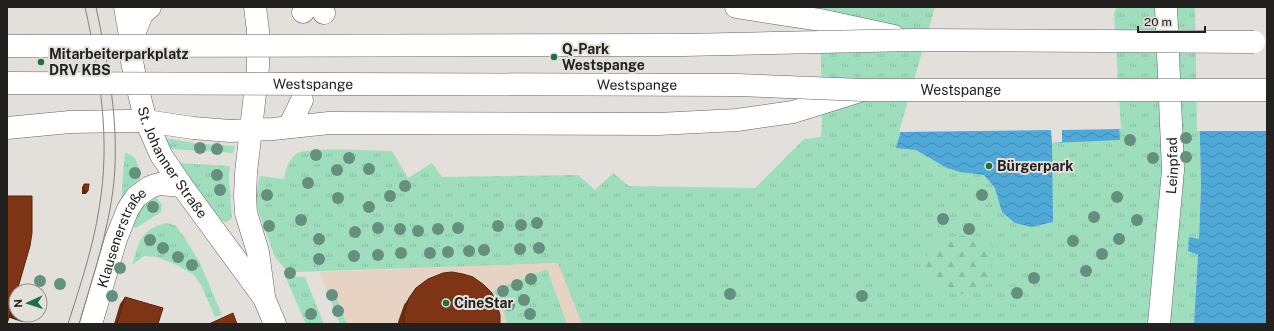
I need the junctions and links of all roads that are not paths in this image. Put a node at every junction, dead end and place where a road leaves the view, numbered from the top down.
1 (125, 7) edge
2 (150, 7) edge
3 (255, 7) edge
4 (736, 7) edge
5 (1166, 7) edge
6 (913, 40) junction
7 (1263, 41) edge
8 (131, 42) junction
9 (7, 46) edge
10 (7, 83) edge
11 (863, 90) junction
12 (1267, 90) edge
13 (302, 100) dead end
14 (146, 121) junction
15 (289, 127) junction
16 (7, 128) edge
17 (251, 130) junction
18 (182, 186) junction
19 (264, 298) junction
20 (91, 324) edge
21 (275, 324) edge
22 (1159, 324) edge

1 - 8 main road, St. Johanner Straße
2 - 8 main road
3 - 17 main road, St. Johanner Straße
4 - 6 main road, bridge
5 - 22 main road, Leinpfad
6 - 7 main road, bridge
6 - 9 main road, bridge
8 - 14 main road, St. Johanner Straße
10 - 11 main road, Westspange, bridge
11 - 12 main road, Westspange, bridge
11 - 15 main road
13 - 15 main road
14 - 16 main road
14 - 17 main road
14 - 18 main road, St. Johanner Straße
15 - 17 main road
17 - 19 main road, St. Johanner Straße
18 - 19 main road, St. Johanner Straße
18 - 20 main road, Klausenerstraße
19 - 21 main road, St. Johanner Straße

